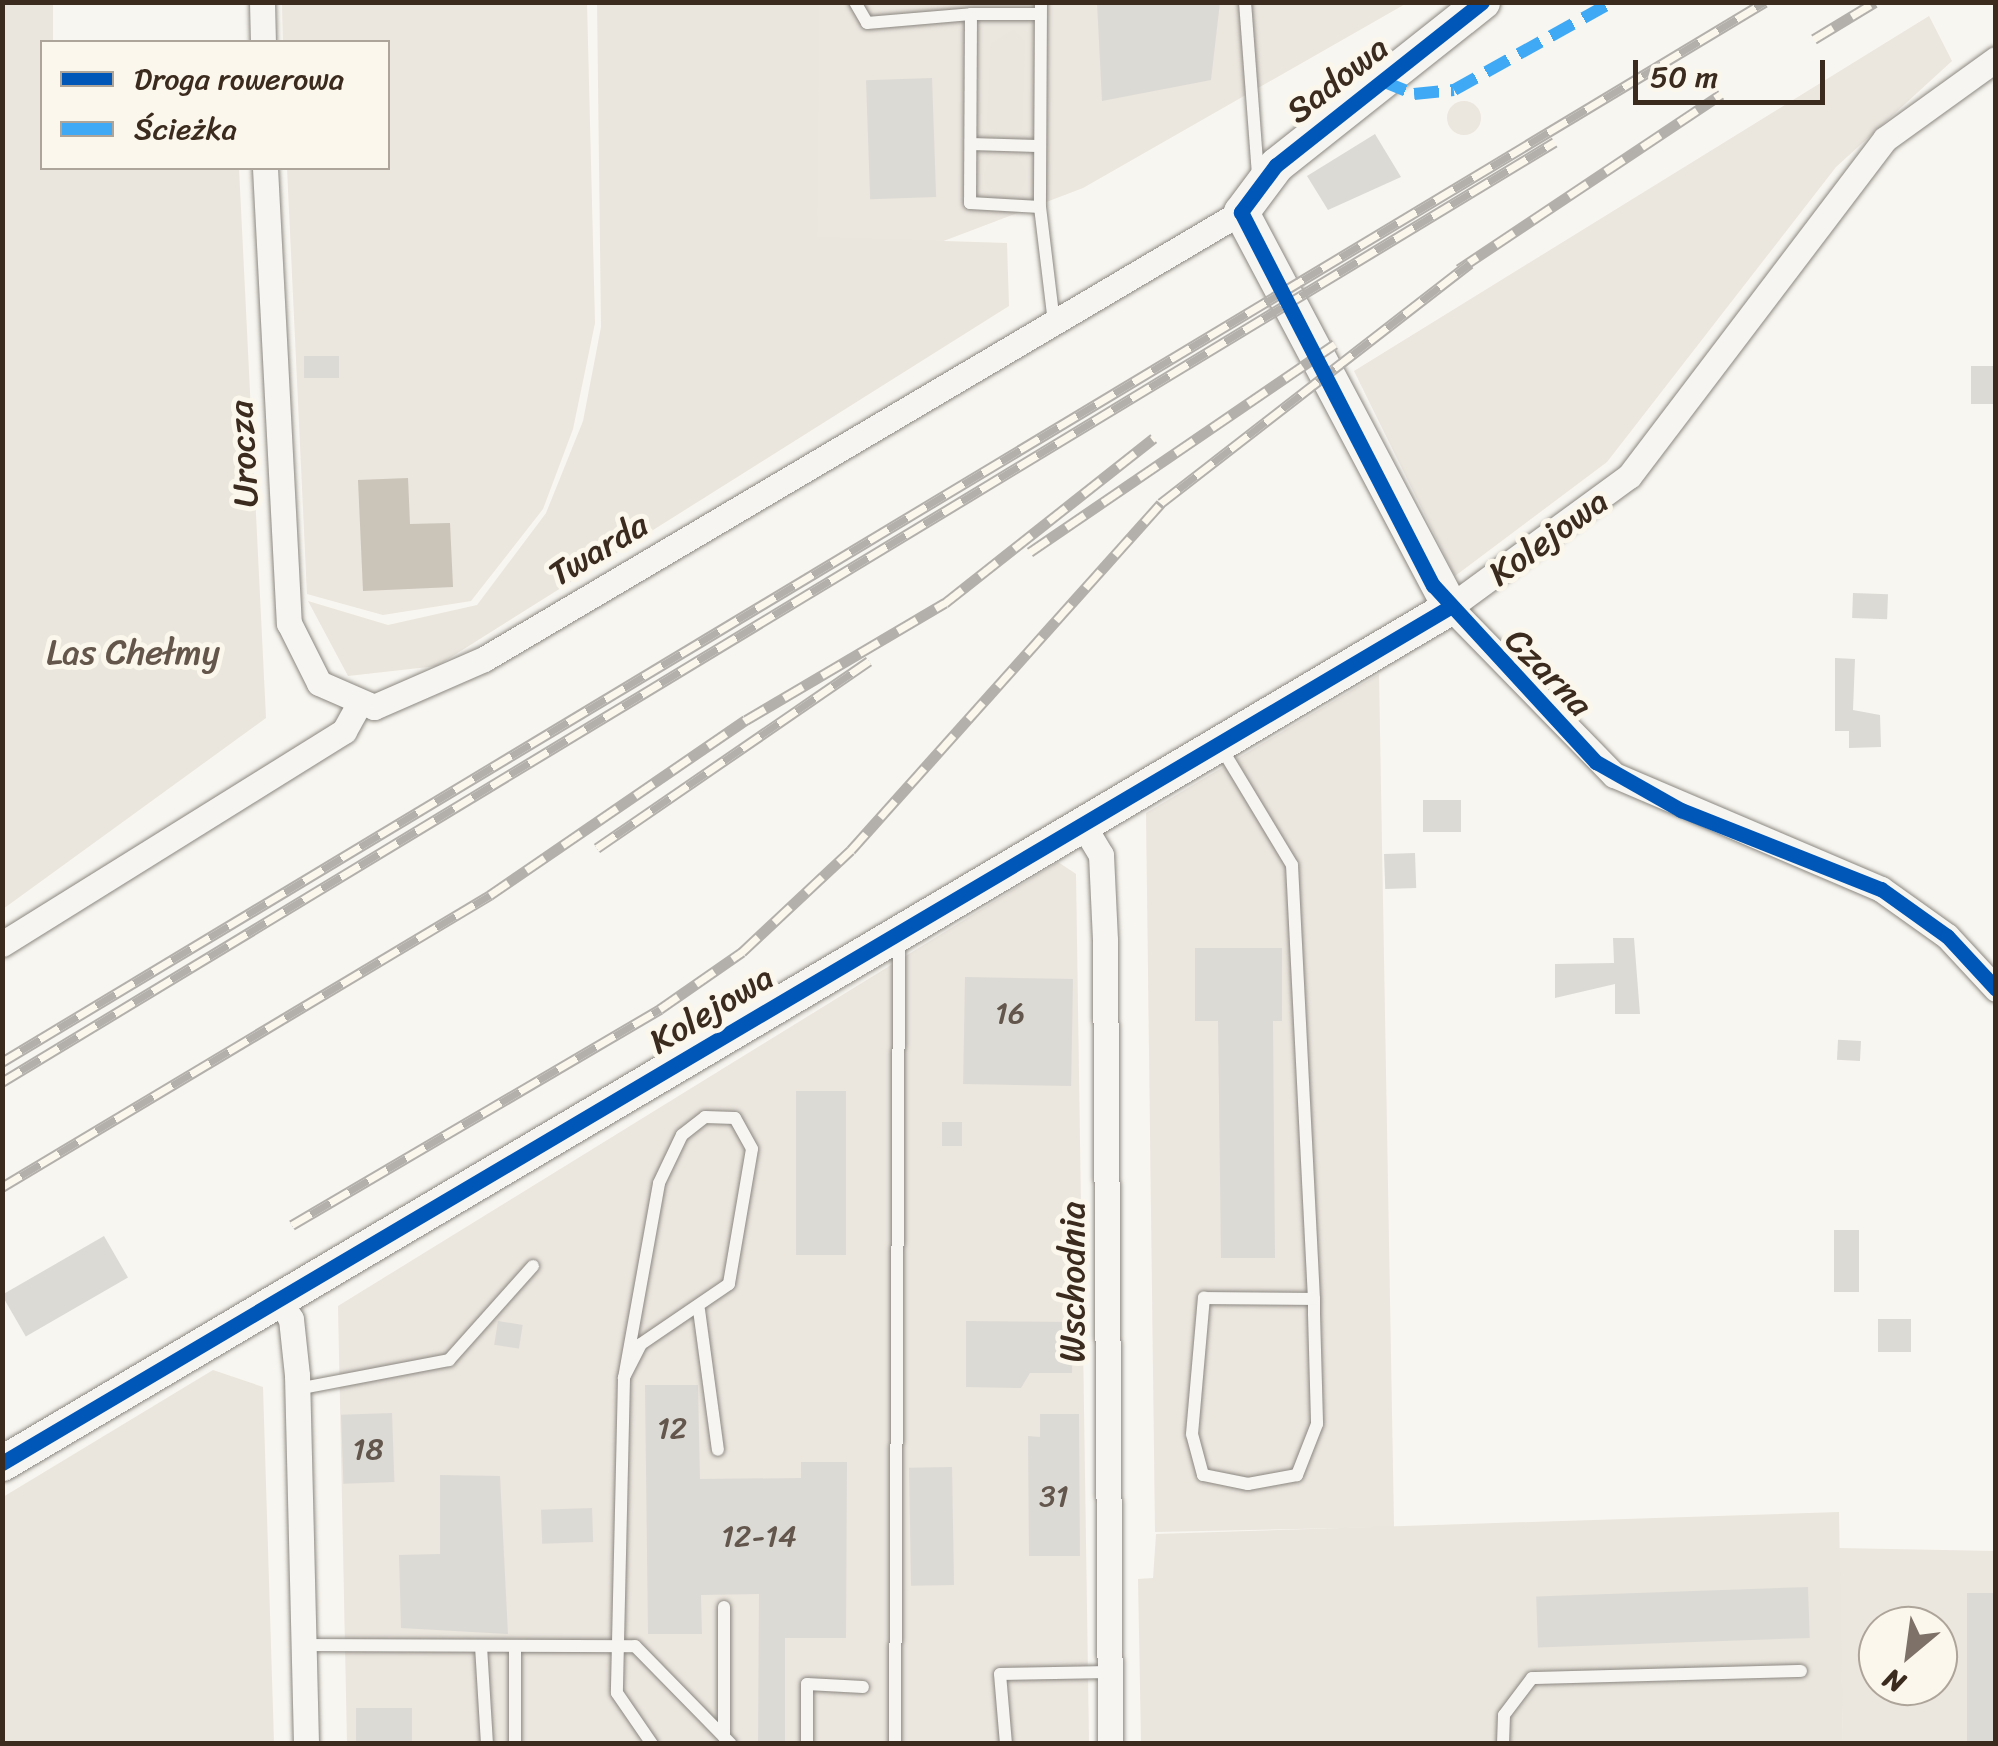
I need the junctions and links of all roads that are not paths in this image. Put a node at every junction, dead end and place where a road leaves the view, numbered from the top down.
1 (262, 2) edge
2 (855, 2) edge
3 (1244, 2) edge
4 (1482, 2) edge
5 (1038, 8) edge
6 (971, 14) junction
7 (263, 40) edge
8 (1996, 58) edge
9 (970, 144) junction
10 (1037, 146) junction
11 (266, 170) edge
12 (1259, 182) junction
13 (1040, 207) junction
14 (1240, 212) junction
15 (1053, 316) junction
16 (1450, 607) junction
17 (359, 704) junction
18 (1218, 742) junction
19 (1083, 825) junction
20 (899, 932) junction
21 (2, 944) edge
22 (1996, 989) edge
23 (533, 1266) dead end
24 (1314, 1299) junction
25 (280, 1301) junction
26 (700, 1310) junction
27 (636, 1341) junction
28 (297, 1389) junction
29 (718, 1450) dead end
30 (2, 1463) edge
31 (724, 1607) dead end
32 (302, 1645) junction
33 (481, 1646) junction
34 (515, 1646) junction
35 (614, 1646) junction
36 (1801, 1670) dead end
37 (1110, 1672) junction
38 (864, 1687) dead end
39 (727, 1740) edge
40 (306, 1744) edge
41 (487, 1744) edge
42 (515, 1744) edge
43 (652, 1744) edge
44 (807, 1744) edge
45 (895, 1744) edge
46 (1006, 1744) edge
47 (1110, 1744) edge
48 (1503, 1744) edge

1 - 7 street
2 - 6 lane
3 - 12 lane
4 - 12 street, Sadowa
5 - 6 lane
5 - 10 lane
6 - 9 lane
8 - 16 street, Kolejowa
9 - 10 lane
9 - 13 lane
10 - 13 lane
11 - 17 street, Urocza
12 - 14 street, Sadowa
13 - 15 lane
14 - 15 street, Twarda
14 - 16 street, Czarna
15 - 17 street, Twarda
16 - 18 street, Kolejowa
16 - 22 street, Czarna
17 - 21 street
18 - 19 street, Kolejowa
18 - 24 lane
19 - 20 street, Kolejowa
19 - 37 street, Wschodnia
20 - 25 street, Kolejowa
20 - 45 lane
23 - 28 lane
24 - 24 lane
25 - 28 street
25 - 30 street, Kolejowa
26 - 27 lane
26 - 27 lane
26 - 29 lane
27 - 35 lane
28 - 32 street
31 - 39 lane
32 - 33 lane
32 - 40 street
33 - 34 lane
33 - 41 lane
34 - 35 lane
34 - 42 lane
35 - 39 lane
35 - 43 lane
36 - 48 lane
37 - 46 lane
37 - 47 street, Wschodnia
38 - 44 lane

